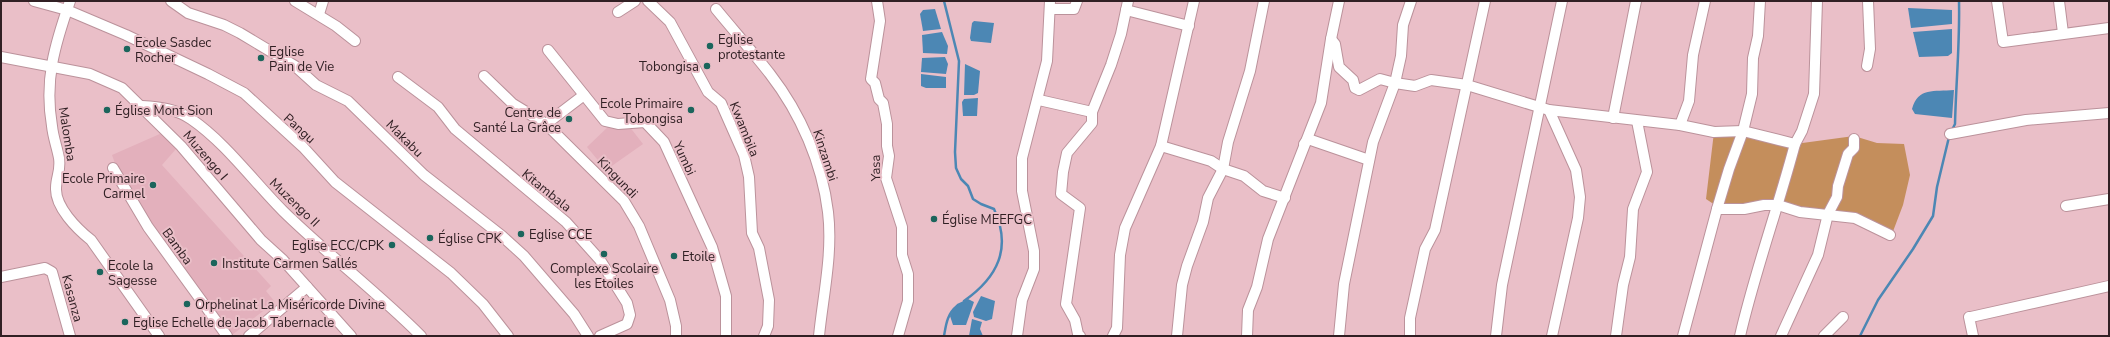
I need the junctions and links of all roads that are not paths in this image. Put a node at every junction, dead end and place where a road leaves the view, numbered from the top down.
1 (34, 1) edge
2 (171, 1) edge
3 (295, 1) edge
4 (323, 1) edge
5 (635, 1) edge
6 (648, 1) edge
7 (877, 1) edge
8 (1077, 1) edge
9 (1194, 1) edge
10 (1264, 1) edge
11 (1339, 1) edge
12 (1411, 1) edge
13 (1485, 1) edge
14 (1562, 1) edge
15 (1636, 1) edge
16 (1705, 1) edge
17 (1760, 1) edge
18 (1817, 1) edge
19 (1868, 1) edge
20 (1996, 1) edge
21 (2059, 1) edge
22 (1050, 5) edge
23 (1127, 5) edge
24 (68, 6) edge
25 (716, 9) dead end
26 (618, 12) dead end
27 (319, 14) junction
28 (1188, 26) junction
29 (2109, 28) edge
30 (2063, 33) junction
31 (1330, 39) junction
32 (355, 42) dead end
33 (548, 50) dead end
34 (1, 57) edge
35 (50, 65) junction
36 (1867, 66) dead end
37 (484, 76) dead end
38 (398, 77) dead end
39 (1395, 84) junction
40 (1467, 85) junction
41 (584, 95) junction
42 (1039, 100) junction
43 (142, 106) junction
44 (1545, 108) junction
45 (1092, 112) junction
46 (2109, 113) edge
47 (1613, 118) junction
48 (1638, 121) junction
49 (546, 124) junction
50 (1680, 125) junction
51 (1743, 131) junction
52 (1950, 134) dead end
53 (1854, 139) dead end
54 (1795, 144) junction
55 (1303, 145) junction
56 (1161, 146) junction
57 (1369, 160) junction
58 (113, 168) dead end
59 (1223, 169) junction
60 (1285, 198) junction
61 (2109, 199) edge
62 (1778, 205) junction
63 (2066, 206) dead end
64 (1717, 209) junction
65 (1828, 214) junction
66 (1890, 235) dead end
67 (1, 277) edge
68 (2109, 286) edge
69 (307, 287) junction
70 (1843, 317) dead end
71 (70, 336) edge
72 (159, 336) edge
73 (227, 336) edge
74 (249, 336) edge
75 (351, 336) edge
76 (421, 336) edge
77 (508, 336) edge
78 (588, 336) edge
79 (600, 336) edge
80 (676, 336) edge
81 (726, 336) edge
82 (764, 336) edge
83 (819, 336) edge
84 (898, 336) edge
85 (1017, 336) edge
86 (1080, 336) edge
87 (1113, 336) edge
88 (1177, 336) edge
89 (1246, 336) edge
90 (1339, 336) edge
91 (1410, 336) edge
92 (1496, 336) edge
93 (1552, 336) edge
94 (1616, 336) edge
95 (1683, 336) edge
96 (1740, 336) edge
97 (1782, 336) edge
98 (1824, 336) edge
99 (1973, 336) edge

1 - 24 street, Pangu
2 - 78 street, Makabu
3 - 27 street
4 - 27 street
5 - 26 street
6 - 82 street, Kwambila
7 - 84 street, Yasa
8 - 22 street
9 - 28 street
10 - 59 street
11 - 31 street
12 - 39 street
13 - 40 street
14 - 44 street
15 - 47 street
16 - 50 street
17 - 51 street
18 - 54 street
19 - 36 street
20 - 30 street
21 - 30 street
22 - 42 street
23 - 28 street
23 - 45 street
24 - 35 street, Malomba
24 - 77 street, Pangu
25 - 83 street, Kinzambi
27 - 32 street
28 - 56 street
29 - 30 street
31 - 39 street
31 - 55 street
33 - 41 street, Yumbi
34 - 35 street, Muzengo I
35 - 43 street, Muzengo I
35 - 72 street, Malomba
37 - 49 street, Kingundi
38 - 79 street, Kitambala
39 - 40 street
39 - 57 street
40 - 44 street
40 - 91 street
41 - 49 street
41 - 81 street, Yumbi
42 - 45 street
42 - 85 street
43 - 69 street, Muzengo I
43 - 76 street, Muzengo II
44 - 47 street
44 - 92 street
44 - 93 street
45 - 86 street
46 - 52 street
47 - 48 street
48 - 50 street
48 - 94 street
49 - 80 street, Kingundi
50 - 51 street
51 - 54 street
51 - 64 street
53 - 65 street
54 - 62 street
55 - 57 street
55 - 60 street
56 - 59 street
56 - 87 street
57 - 90 street
58 - 73 street, Bamba
59 - 60 street
59 - 88 street
60 - 89 street
61 - 63 street
62 - 64 street
62 - 65 street
62 - 96 street
64 - 95 street
65 - 66 street
65 - 97 street
67 - 71 street, Kasanza
68 - 99 street
69 - 74 street
69 - 75 street, Muzengo I
70 - 98 street

